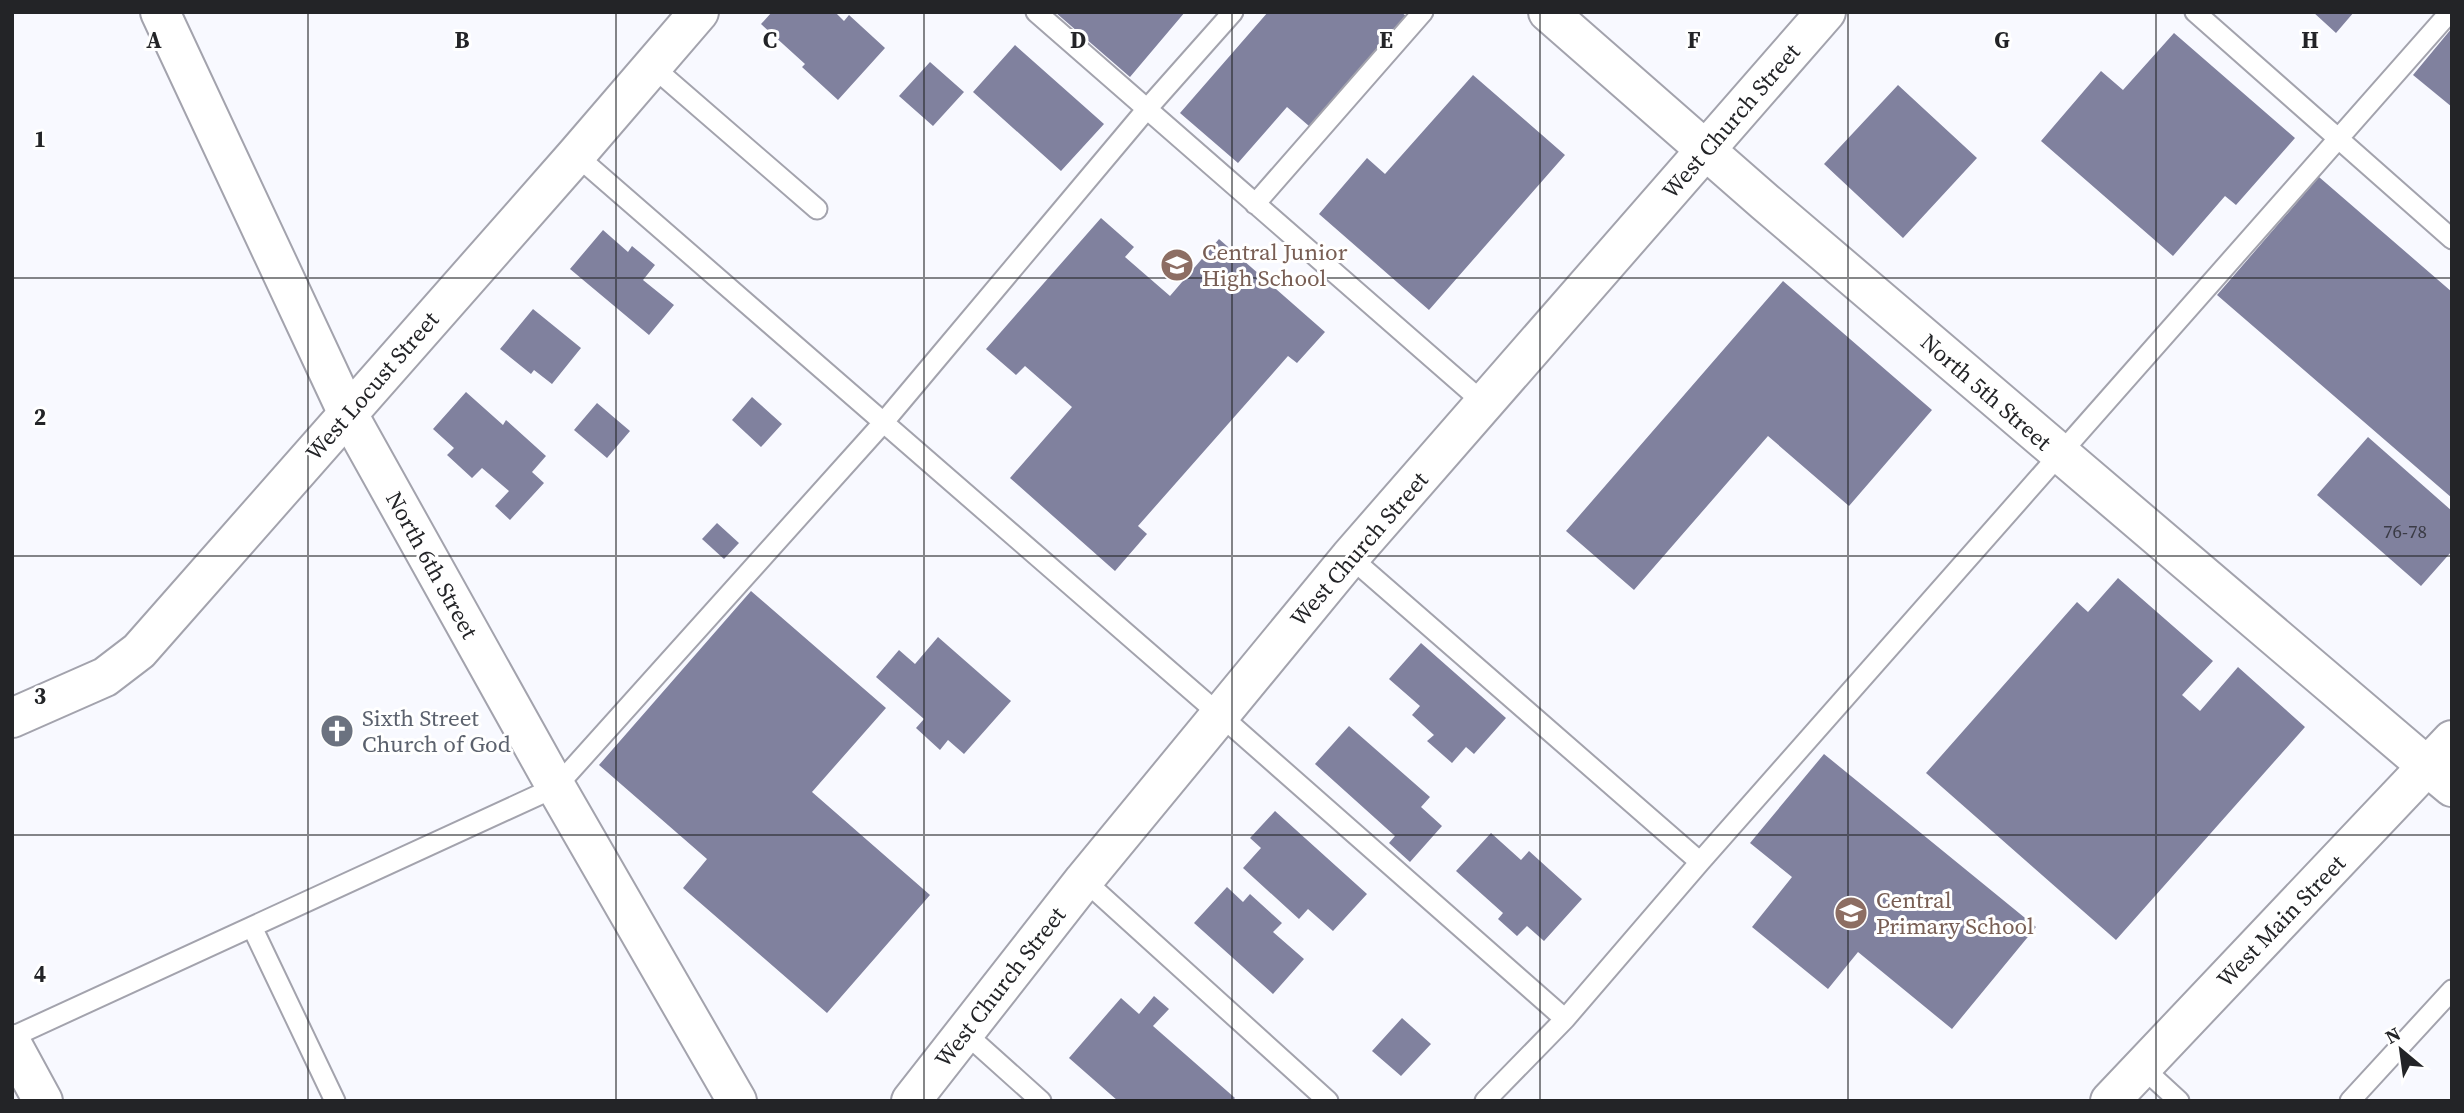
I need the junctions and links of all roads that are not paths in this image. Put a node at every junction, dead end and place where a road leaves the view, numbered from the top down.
1 (160, 12) edge
2 (699, 12) edge
3 (1036, 12) edge
4 (1233, 12) edge
5 (1423, 12) edge
6 (1548, 12) edge
7 (1826, 12) edge
8 (2195, 12) edge
9 (2450, 12) edge
10 (653, 66) junction
11 (1146, 110) junction
12 (2338, 139) junction
13 (1705, 150) junction
14 (576, 155) junction
15 (1255, 204) junction
16 (817, 209) dead end
17 (2452, 239) edge
18 (1485, 404) junction
19 (348, 414) junction
20 (883, 423) junction
21 (2060, 455) junction
22 (1350, 557) junction
23 (1220, 715) junction
24 (12, 718) edge
25 (2444, 765) edge
26 (556, 787) junction
27 (1700, 862) junction
28 (1084, 880) junction
29 (252, 927) junction
30 (2452, 990) edge
31 (1565, 1019) junction
32 (964, 1032) junction
33 (12, 1037) edge
34 (12, 1044) edge
35 (2142, 1067) junction
36 (43, 1101) edge
37 (335, 1101) edge
38 (737, 1101) edge
39 (911, 1101) edge
40 (1041, 1101) edge
41 (1328, 1101) edge
42 (1485, 1101) edge
43 (2110, 1101) edge
44 (2179, 1101) edge
45 (2350, 1101) edge

1 - 19 street, North 6th Street
2 - 10 street, West Locust Street
3 - 11 lane
4 - 11 lane
5 - 15 lane
6 - 13 street, North 5th Street
7 - 13 street, West Church Street
8 - 12 lane
9 - 12 lane
10 - 14 street, West Locust Street
10 - 16 lane
11 - 15 lane
11 - 20 lane
12 - 17 lane
12 - 21 lane
13 - 18 street, West Church Street
13 - 21 street, North 5th Street
14 - 19 street, West Locust Street
14 - 20 lane
15 - 18 lane
18 - 22 street, West Church Street
19 - 24 street, West Locust Street
19 - 26 street, North 6th Street
20 - 23 lane
20 - 26 lane
21 - 25 street, North 5th Street
21 - 27 lane
22 - 23 street, West Church Street
22 - 27 lane
23 - 28 street, West Church Street
23 - 31 lane
25 - 35 street, West Main Street
26 - 29 lane
26 - 38 street, North 6th Street
27 - 31 lane
28 - 32 street, West Church Street
28 - 41 lane
29 - 33 lane
29 - 37 lane
30 - 45 lane
31 - 42 lane
32 - 39 street, West Church Street
32 - 40 lane
34 - 36 street
35 - 43 street, West Main Street
35 - 44 lane

